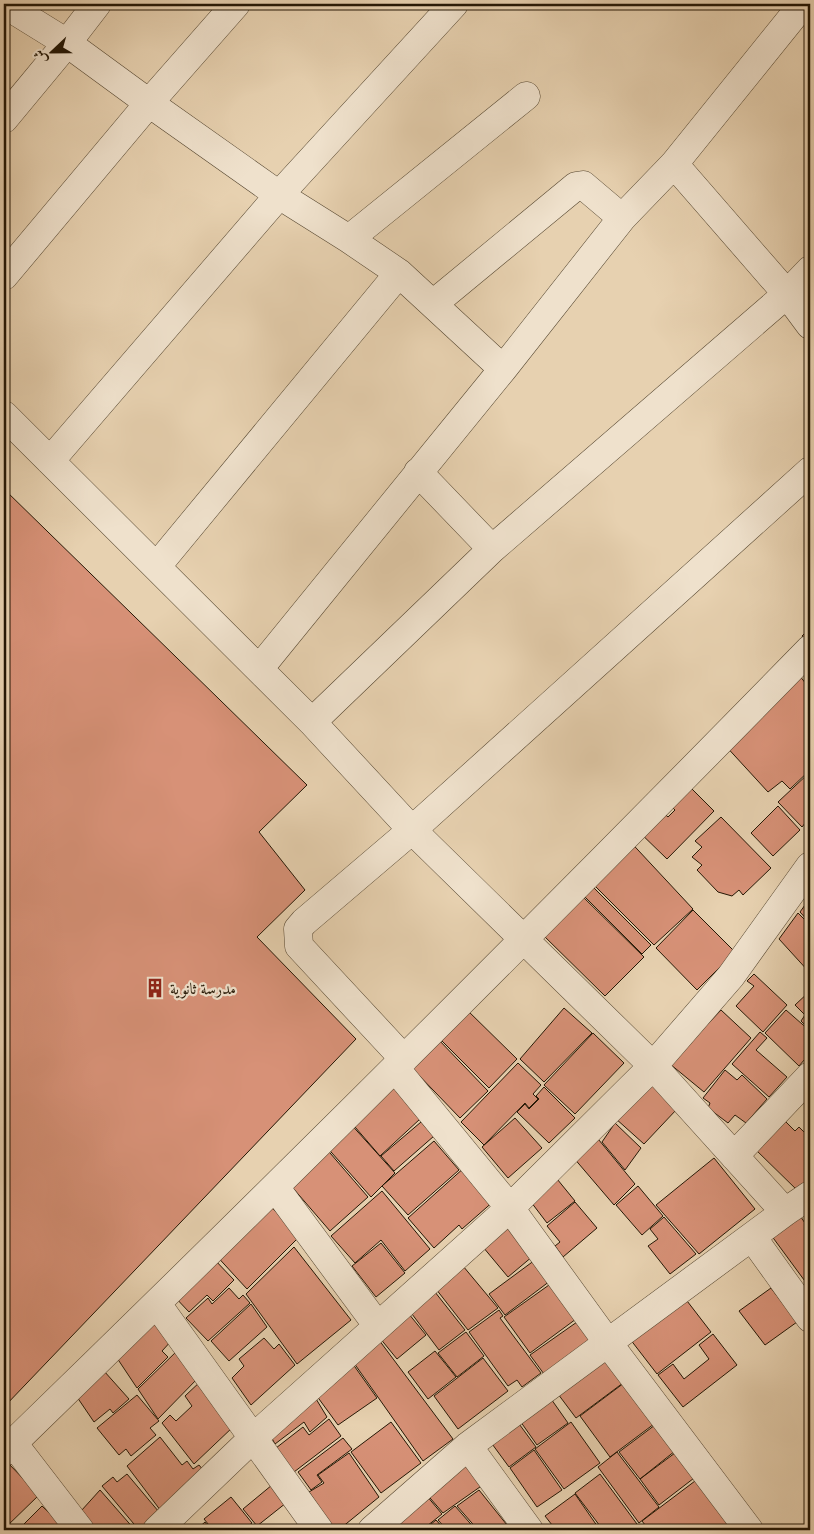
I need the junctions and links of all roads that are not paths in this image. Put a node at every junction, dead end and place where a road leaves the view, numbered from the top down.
1 (4, 4) edge
2 (97, 4) edge
3 (236, 4) edge
4 (454, 4) edge
5 (803, 4) edge
6 (67, 43) junction
7 (526, 96) dead end
8 (149, 103) junction
9 (4, 119) edge
10 (674, 164) junction
11 (279, 195) junction
12 (622, 218) junction
13 (349, 239) junction
14 (810, 270) edge
15 (399, 274) junction
16 (4, 276) edge
17 (787, 294) junction
18 (433, 304) junction
19 (810, 325) edge
20 (503, 369) junction
21 (4, 415) edge
22 (50, 461) junction
23 (810, 471) edge
24 (418, 472) junction
25 (492, 549) junction
26 (157, 566) junction
27 (806, 664) edge
28 (259, 669) junction
29 (312, 722) junction
30 (412, 830) junction
31 (810, 866) edge
32 (523, 939) junction
33 (400, 1064) junction
34 (653, 1066) junction
35 (810, 1076) edge
36 (734, 1156) junction
37 (275, 1187) junction
38 (810, 1196) edge
39 (510, 1208) junction
40 (784, 1212) junction
41 (752, 1237) junction
42 (157, 1304) junction
43 (810, 1318) edge
44 (377, 1325) junction
45 (608, 1343) junction
46 (253, 1438) junction
47 (468, 1446) junction
48 (8, 1447) edge
49 (80, 1530) edge
50 (157, 1530) edge
51 (318, 1530) edge
52 (372, 1530) edge
53 (528, 1530) edge
54 (749, 1530) edge

1 - 6 street
2 - 6 street
3 - 8 street
4 - 11 street
5 - 10 street
6 - 8 street
6 - 9 street
7 - 13 street
8 - 11 street
8 - 16 street
10 - 12 street
10 - 17 street
11 - 13 street
11 - 22 street
12 - 18 street
12 - 20 street
13 - 15 street
14 - 17 street
15 - 18 street
15 - 26 street
17 - 19 street
17 - 25 street
18 - 20 street
20 - 24 street
21 - 22 street
22 - 26 street
23 - 30 street
24 - 25 street
24 - 28 street
25 - 29 street
26 - 28 street
27 - 32 street
28 - 29 street
29 - 30 street
30 - 32 street
30 - 33 street
31 - 34 street
32 - 33 street
32 - 34 street
33 - 37 street
33 - 39 street
34 - 36 street
34 - 39 street
35 - 36 street
36 - 40 street
37 - 42 street
37 - 44 street
38 - 40 street
39 - 44 street
39 - 45 street
40 - 41 street
41 - 43 street
41 - 45 street
42 - 46 street
42 - 48 street
44 - 46 street
45 - 47 street
45 - 54 street
46 - 50 street
46 - 51 street
47 - 52 street
47 - 53 street
48 - 49 street

